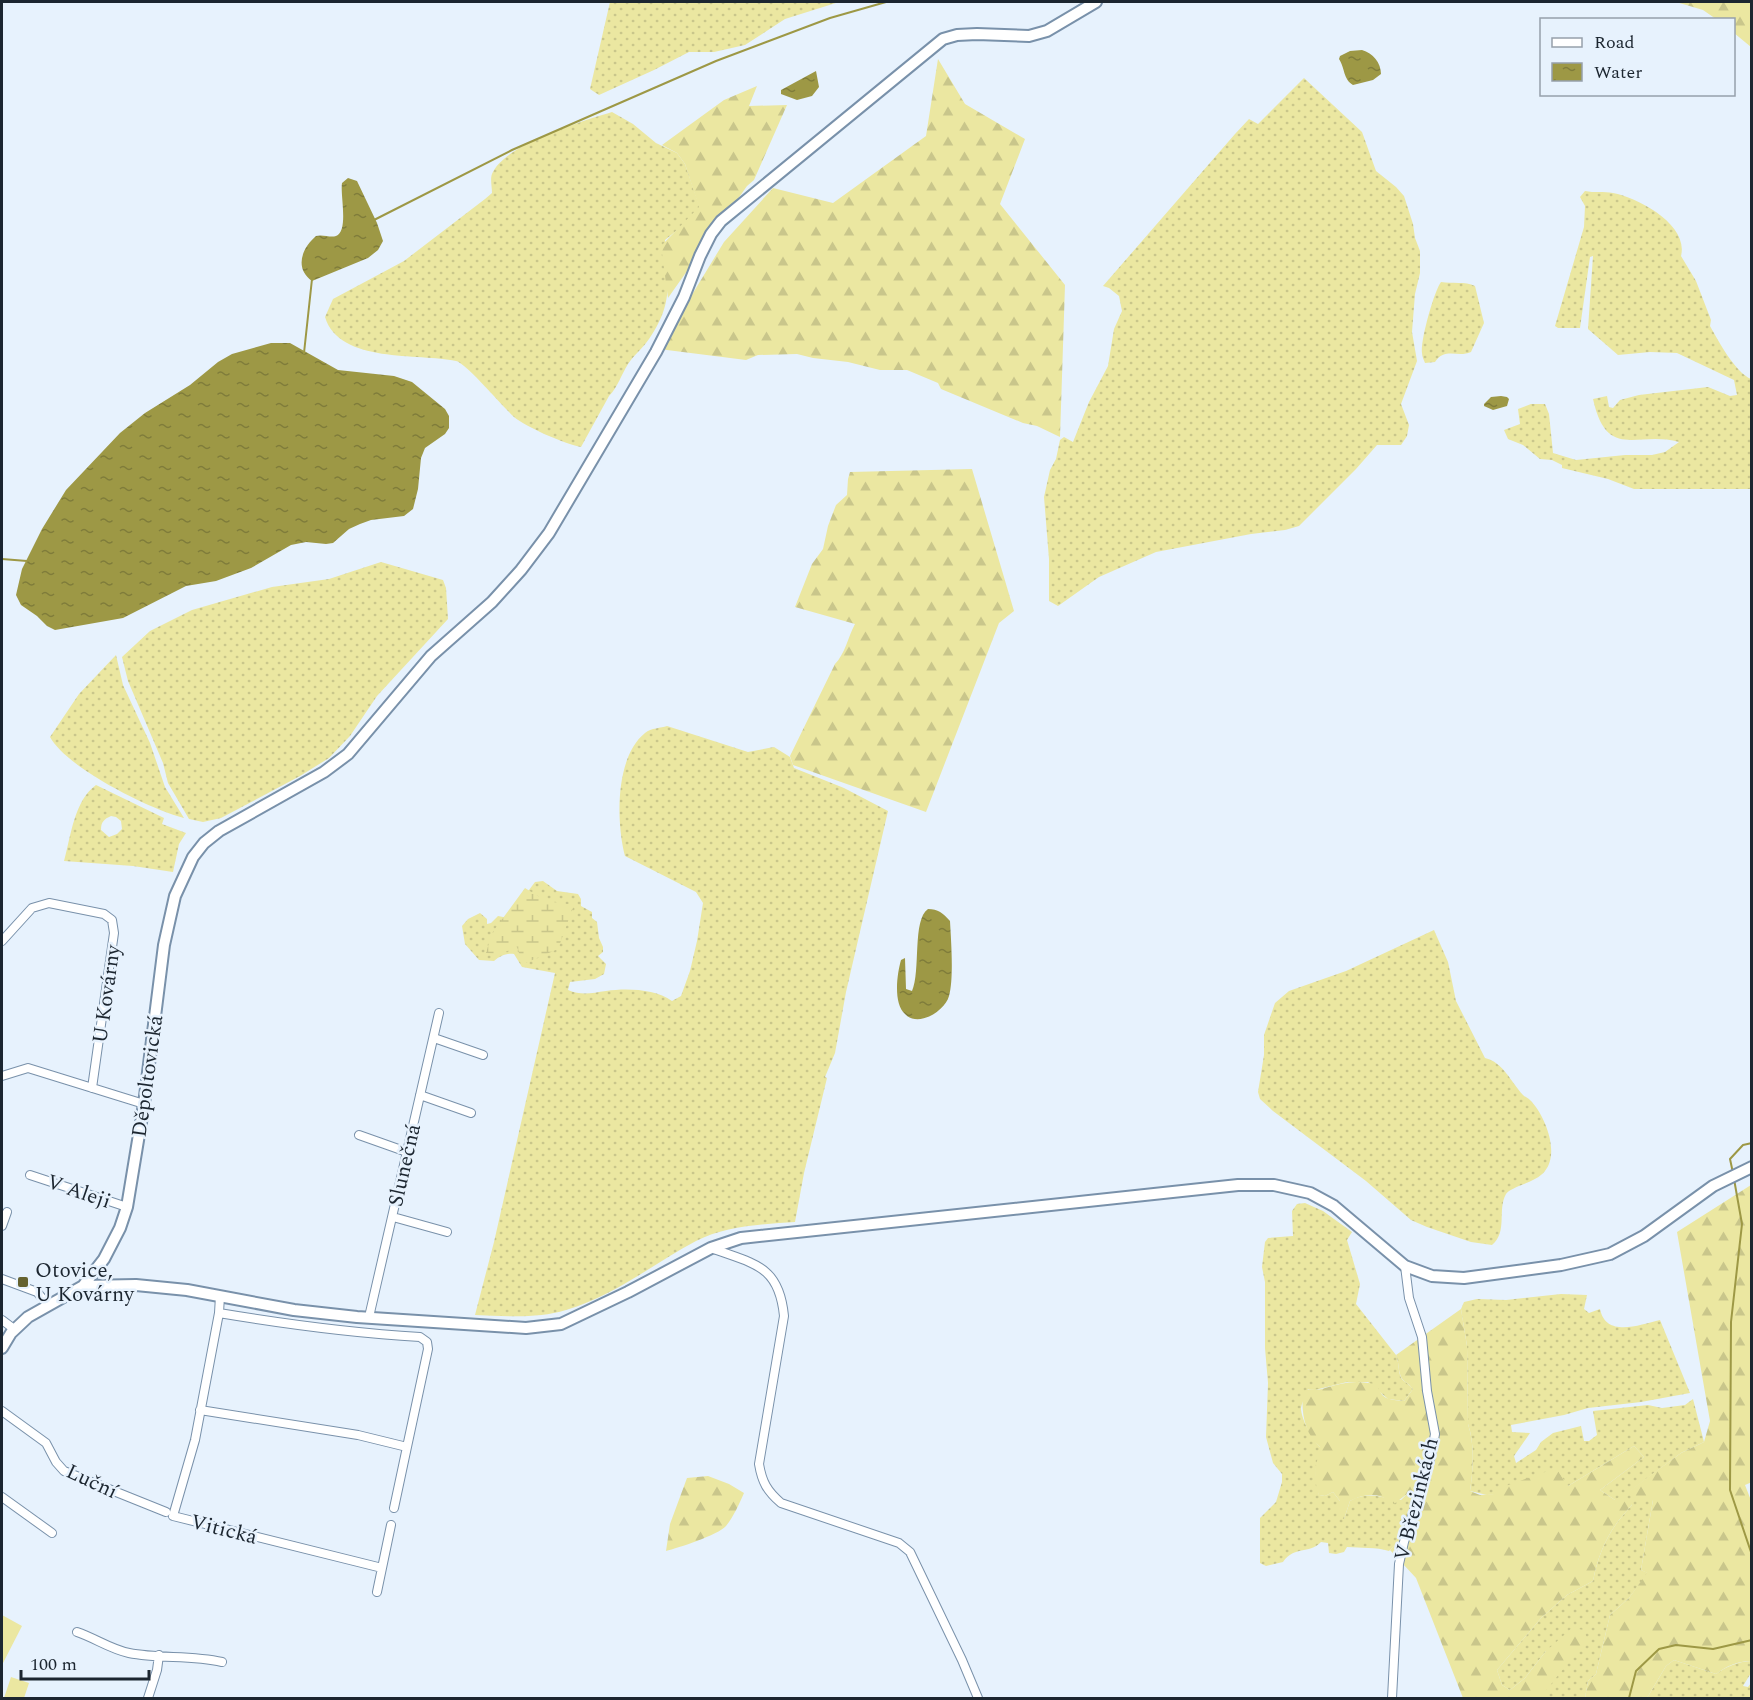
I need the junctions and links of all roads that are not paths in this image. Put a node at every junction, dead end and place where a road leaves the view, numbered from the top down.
1 (1096, 2) edge
2 (2, 941) edge
3 (439, 1013) dead end
4 (434, 1038) junction
5 (483, 1055) dead end
6 (2, 1076) edge
7 (92, 1088) junction
8 (420, 1095) junction
9 (144, 1104) junction
10 (471, 1113) dead end
11 (359, 1135) dead end
12 (407, 1152) junction
13 (1752, 1167) edge
14 (30, 1175) dead end
15 (127, 1207) junction
16 (7, 1212) dead end
17 (393, 1217) junction
18 (2, 1226) edge
19 (447, 1232) dead end
20 (711, 1248) junction
21 (1405, 1266) junction
22 (2, 1279) edge
23 (83, 1286) junction
24 (220, 1296) junction
25 (48, 1305) junction
26 (219, 1313) junction
27 (369, 1317) junction
28 (2, 1320) edge
29 (14, 1329) junction
30 (2, 1348) edge
31 (200, 1410) junction
32 (2, 1411) edge
33 (407, 1447) junction
34 (2, 1497) edge
35 (394, 1508) dead end
36 (166, 1512) dead end
37 (390, 1526) dead end
38 (52, 1533) dead end
39 (382, 1568) junction
40 (377, 1592) dead end
41 (77, 1632) dead end
42 (159, 1655) junction
43 (222, 1662) dead end
44 (148, 1698) edge
45 (978, 1698) edge
46 (1392, 1698) edge

1 - 9 street, Děpoltovická
2 - 7 street, U Kovárny
3 - 4 street, Slunečná
4 - 5 street
4 - 8 street, Slunečná
6 - 7 street
7 - 9 street
8 - 10 street
8 - 12 street, Slunečná
9 - 15 street, Děpoltovická
11 - 12 street
12 - 17 street, Slunečná
13 - 21 street
14 - 15 street, V Aleji
15 - 23 street, Děpoltovická
16 - 18 street
17 - 19 street
17 - 27 street, Slunečná
20 - 21 street, Děpoltovická
20 - 27 street, Děpoltovická
20 - 45 street
21 - 46 street, V Březinkách
22 - 25 street
23 - 24 street, Děpoltovická
23 - 25 street, Děpoltovická
24 - 26 street, Vitická
24 - 27 street, Děpoltovická
25 - 29 street, Děpoltovická
26 - 31 street, Vitická
26 - 33 street
28 - 29 street
29 - 30 street, Děpoltovická
31 - 33 street
31 - 39 street, Vitická
32 - 36 street, Luční
33 - 35 street
34 - 38 street
37 - 39 street
39 - 40 street
41 - 42 street
42 - 43 street
42 - 44 street

